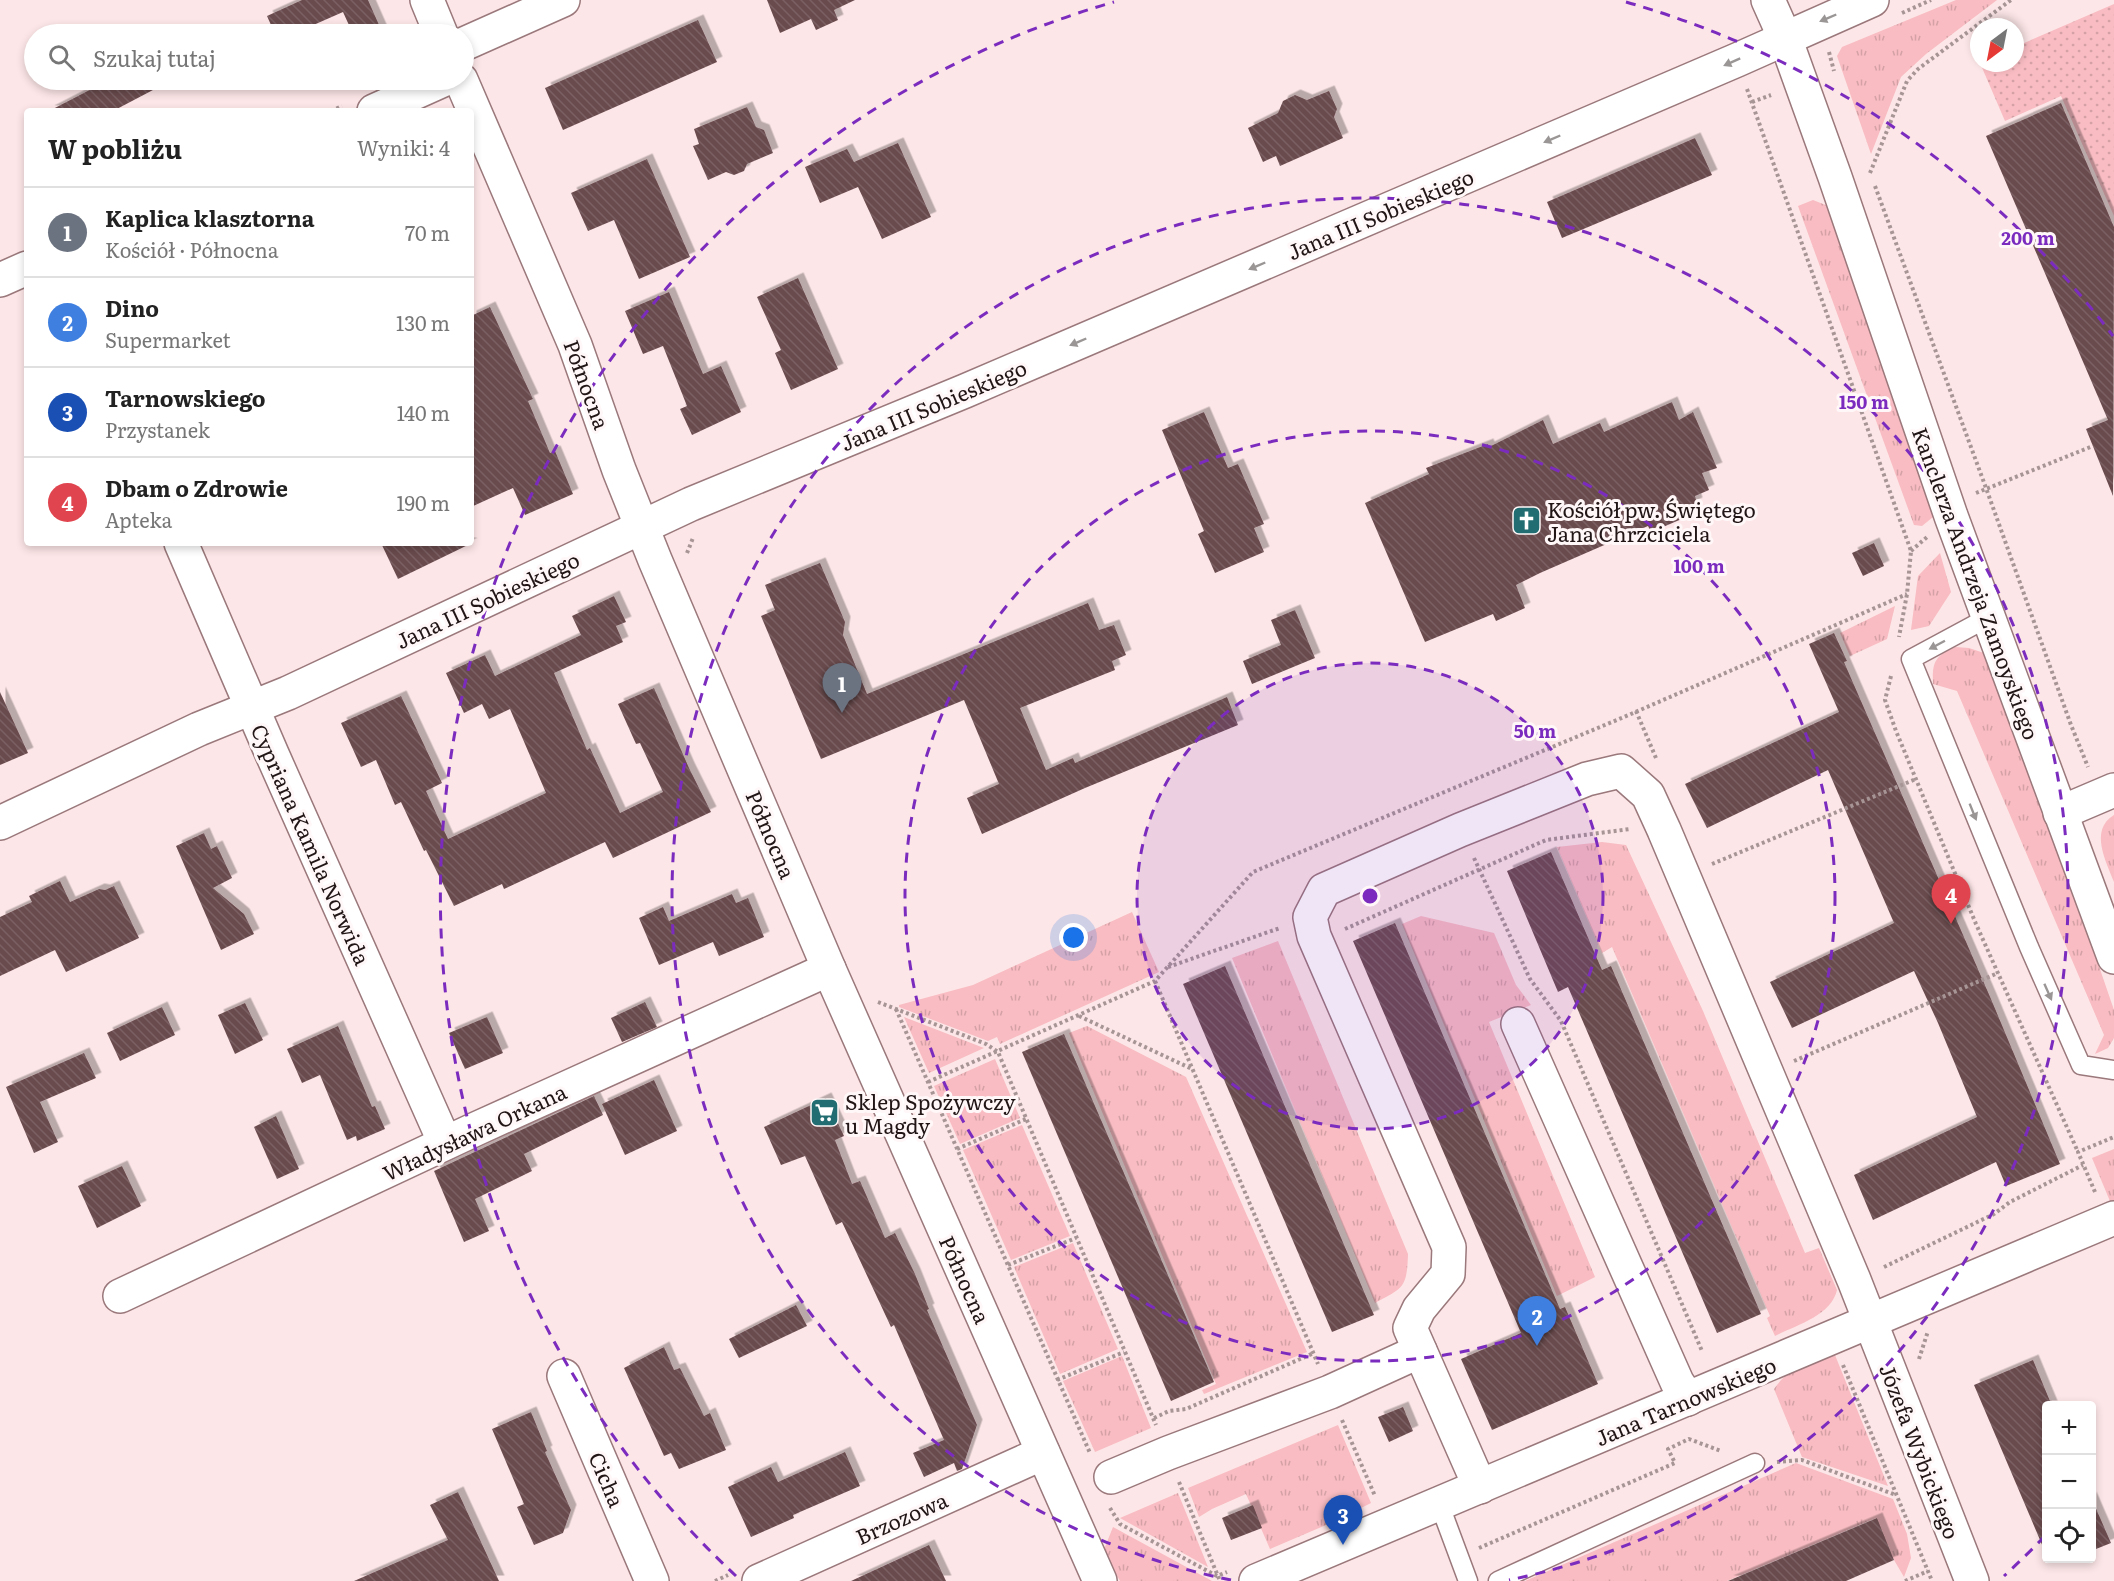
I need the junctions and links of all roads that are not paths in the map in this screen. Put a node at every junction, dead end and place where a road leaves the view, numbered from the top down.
1 (427, 0) edge
2 (563, 0) edge
3 (1768, 0) edge
4 (1872, 0) edge
5 (437, 24) edge
6 (1785, 38) junction
7 (474, 40) edge
8 (421, 90) edge
9 (465, 90) edge
10 (381, 108) edge
11 (473, 108) edge
12 (474, 110) edge
13 (24, 269) edge
14 (0, 280) edge
15 (641, 526) junction
16 (182, 546) edge
17 (1989, 617) junction
18 (252, 707) junction
19 (2107, 793) edge
20 (2060, 813) junction
21 (0, 822) edge
22 (2114, 957) edge
23 (829, 969) junction
24 (1518, 1024) dead end
25 (2114, 1070) edge
26 (445, 1143) junction
27 (2112, 1219) edge
28 (120, 1296) dead end
29 (1870, 1321) junction
30 (1420, 1351) junction
31 (564, 1376) dead end
32 (1688, 1400) junction
33 (1042, 1453) junction
34 (1755, 1463) dead end
35 (1103, 1478) road end
36 (1480, 1487) junction
37 (1439, 1503) junction
38 (1277, 1577) edge
39 (652, 1581) edge
40 (759, 1581) edge
41 (1100, 1581) edge
42 (1468, 1581) edge
43 (1498, 1581) edge
44 (1972, 1581) edge

1 - 5 street
2 - 7 street
3 - 6 street, Kanclerza Andrzeja Zamoyskiego
4 -> 6 street, Jana III Sobieskiego
6 -> 15 street, Jana III Sobieskiego
6 - 17 street, Kanclerza Andrzeja Zamoyskiego
8 - 10 street
9 - 11 street, Północna
12 - 15 street, Północna
13 - 14 street
15 - 18 street, Jana III Sobieskiego
15 - 23 street, Północna
16 - 18 street, Cypriana Kamila Norwida
17 - 20 street, Kanclerza Andrzeja Zamoyskiego
17 -> 25 lane
18 - 21 street, Jana III Sobieskiego
18 - 26 street, Cypriana Kamila Norwida
19 - 20 street
20 - 22 street, Kanclerza Andrzeja Zamoyskiego
23 - 26 street, Władysława Orkana
23 - 33 street, Północna
24 - 32 street
26 - 28 street, Władysława Orkana
27 - 29 street, Jana Tarnowskiego
29 - 30 street, Józefa Wybickiego
29 - 32 street, Jana Tarnowskiego
29 - 44 street, Józefa Wybickiego
30 - 35 street
30 - 36 street
31 - 39 street, Cicha
32 - 36 street, Jana Tarnowskiego
33 - 40 street, Brzozowa
33 - 41 street, Północna
34 - 43 lane
36 - 37 street, Jana Tarnowskiego
37 - 38 street, Jana Tarnowskiego
37 - 42 lane

